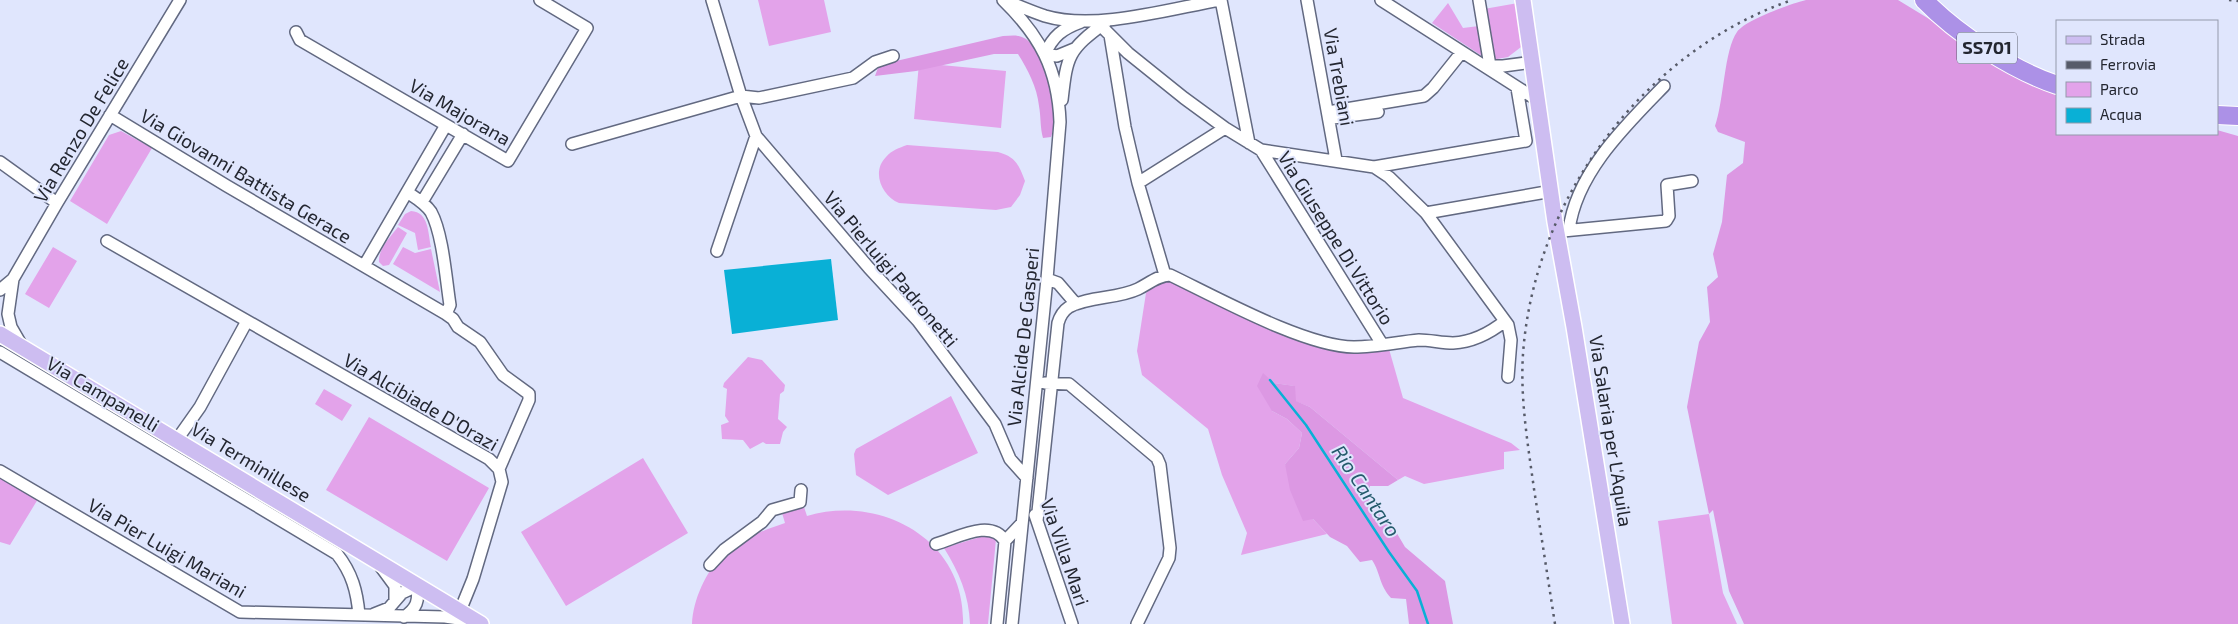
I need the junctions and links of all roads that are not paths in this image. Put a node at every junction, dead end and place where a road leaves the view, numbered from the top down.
1 (180, 0) edge
2 (540, 0) edge
3 (712, 0) edge
4 (1004, 0) edge
5 (1220, 0) edge
6 (1307, 0) edge
7 (1381, 0) edge
8 (1480, 0) edge
9 (1523, 0) edge
10 (1924, 0) edge
11 (1082, 22) junction
12 (1105, 23) junction
13 (296, 32) dead end
14 (1110, 35) junction
15 (1074, 49) junction
16 (1461, 53) junction
17 (1045, 54) junction
18 (893, 56) dead end
19 (1486, 66) junction
20 (1534, 70) junction
21 (2056, 84) edge
22 (1514, 86) junction
23 (1664, 86) dead end
24 (741, 96) junction
25 (1539, 102) junction
26 (1378, 112) dead end
27 (110, 115) junction
28 (1328, 115) junction
29 (2218, 115) edge
30 (2238, 116) edge
31 (1060, 122) junction
32 (446, 125) junction
33 (1225, 128) junction
34 (463, 134) junction
35 (756, 136) junction
36 (1249, 143) junction
37 (572, 144) dead end
38 (1261, 150) junction
39 (1336, 160) junction
40 (0, 162) edge
41 (1374, 167) junction
42 (1692, 181) dead end
43 (1138, 183) junction
44 (1552, 191) junction
45 (407, 192) junction
46 (422, 202) junction
47 (57, 203) junction
48 (1426, 213) junction
49 (1563, 235) junction
50 (107, 241) dead end
51 (718, 251) dead end
52 (364, 266) junction
53 (1165, 275) junction
54 (13, 279) junction
55 (1048, 279) junction
56 (0, 290) edge
57 (10, 301) junction
58 (1076, 304) junction
59 (0, 314) edge
60 (446, 314) junction
61 (247, 321) junction
62 (1505, 321) junction
63 (0, 334) edge
64 (1382, 344) junction
65 (24, 350) junction
66 (0, 352) edge
67 (1508, 377) dead end
68 (1053, 382) junction
69 (1037, 383) junction
70 (176, 441) junction
71 (499, 469) junction
72 (0, 471) edge
73 (1027, 478) junction
74 (801, 490) dead end
75 (1026, 491) junction
76 (1037, 521) junction
77 (1022, 523) junction
78 (1005, 541) junction
79 (936, 544) dead end
80 (375, 560) junction
81 (710, 565) dead end
82 (417, 586) junction
83 (395, 600) junction
84 (460, 611) junction
85 (404, 617) junction
86 (366, 618) edge
87 (317, 619) edge
88 (479, 623) edge
89 (997, 624) edge
90 (1012, 624) edge
91 (1072, 624) edge
92 (1137, 624) edge
93 (1622, 624) edge

1 - 27 street, Via Renzo De Felice
2 - 34 street, Via Majorana
3 - 24 street, Via Pierluigi Padronetti
4 - 11 street
4 - 17 street, Via Alcide De Gasperi
5 - 12 street
5 - 36 street
6 - 28 street, Via Trebiani
7 - 16 street
8 - 19 street
9 - 20 main road, Via Salaria per L'Aquila
10 - 21 highway, SS701
11 - 12 street
11 - 17 street
12 - 14 street
12 - 15 street
13 - 32 street, Via Majorana
14 - 33 street
14 - 43 street
15 - 17 street
15 - 31 street
16 - 19 street
16 - 28 street
17 - 31 street, Via Alcide De Gasperi
18 - 24 street
19 - 20 street
19 - 22 street
20 - 22 street
20 - 25 main road, Via Salaria per L'Aquila
22 - 25 street
22 - 41 street
23 - 49 street
24 - 35 street, Via Pierluigi Padronetti
24 - 37 street
25 - 44 main road, Via Salaria per L'Aquila
26 - 28 street
27 - 47 street, Via Renzo De Felice
27 - 52 street, Via Giovanni Battista Gerace
28 - 39 street, Via Trebiani
29 - 30 highway
31 - 55 street, Via Alcide De Gasperi
32 - 34 street, Via Majorana
32 - 45 street
33 - 36 street
33 - 43 street
34 - 46 street
35 - 51 street
35 - 73 street, Via Pierluigi Padronetti
36 - 38 street
38 - 39 street
38 - 64 street, Via Giuseppe Di Vittorio
39 - 41 street
40 - 47 street
41 - 48 street
42 - 49 street
43 - 53 street
44 - 48 street
44 - 49 main road, Via Salaria per L'Aquila
45 - 46 street
45 - 52 street
46 - 60 street
47 - 54 street, Via Renzo De Felice
48 - 62 street
49 - 93 main road, Via Salaria per L'Aquila
50 - 61 street, Via Alcibiade D'Orazi
52 - 60 street, Via Giovanni Battista Gerace
53 - 58 street
53 - 64 street
54 - 56 street, Via Renzo De Felice
54 - 57 street, Via Renzo De Felice
55 - 58 street
55 - 69 street, Via Alcide De Gasperi
57 - 59 street, Via Renzo De Felice
57 - 65 street, Via Renzo De Felice
58 - 68 street
60 - 71 street, Via Giovanni Battista Gerace
61 - 70 street
61 - 71 street, Via Alcibiade D'Orazi
62 - 64 street
62 - 67 street
63 - 65 main road, Via Terminillese
65 - 70 main road, Via Terminillese
66 - 86 street, Via Campanelli
68 - 69 street
68 - 76 street
68 - 92 street
69 - 73 street, Via Alcide De Gasperi
70 - 80 main road, Via Terminillese
71 - 84 street, Via Alcibiade D'Orazi
72 - 87 street, Via Pier Luigi Mariani
73 - 75 street, Via Alcide De Gasperi
74 - 81 street
75 - 76 street, Via Villa Mari
75 - 77 street, Via Alcide De Gasperi
76 - 91 street, Via Villa Mari
77 - 78 street
77 - 90 street, Via Alcide De Gasperi
78 - 79 street
78 - 89 street
80 - 82 main road, Via Terminillese
80 - 83 street
82 - 83 street
82 - 84 main road, Via Terminillese
82 - 85 street
83 - 86 street
84 - 88 main road, Via Terminillese
85 - 86 street, Via Pier Luigi Mariani
85 - 88 street, Via Pier Luigi Mariani
86 - 87 street, Via Pier Luigi Mariani

